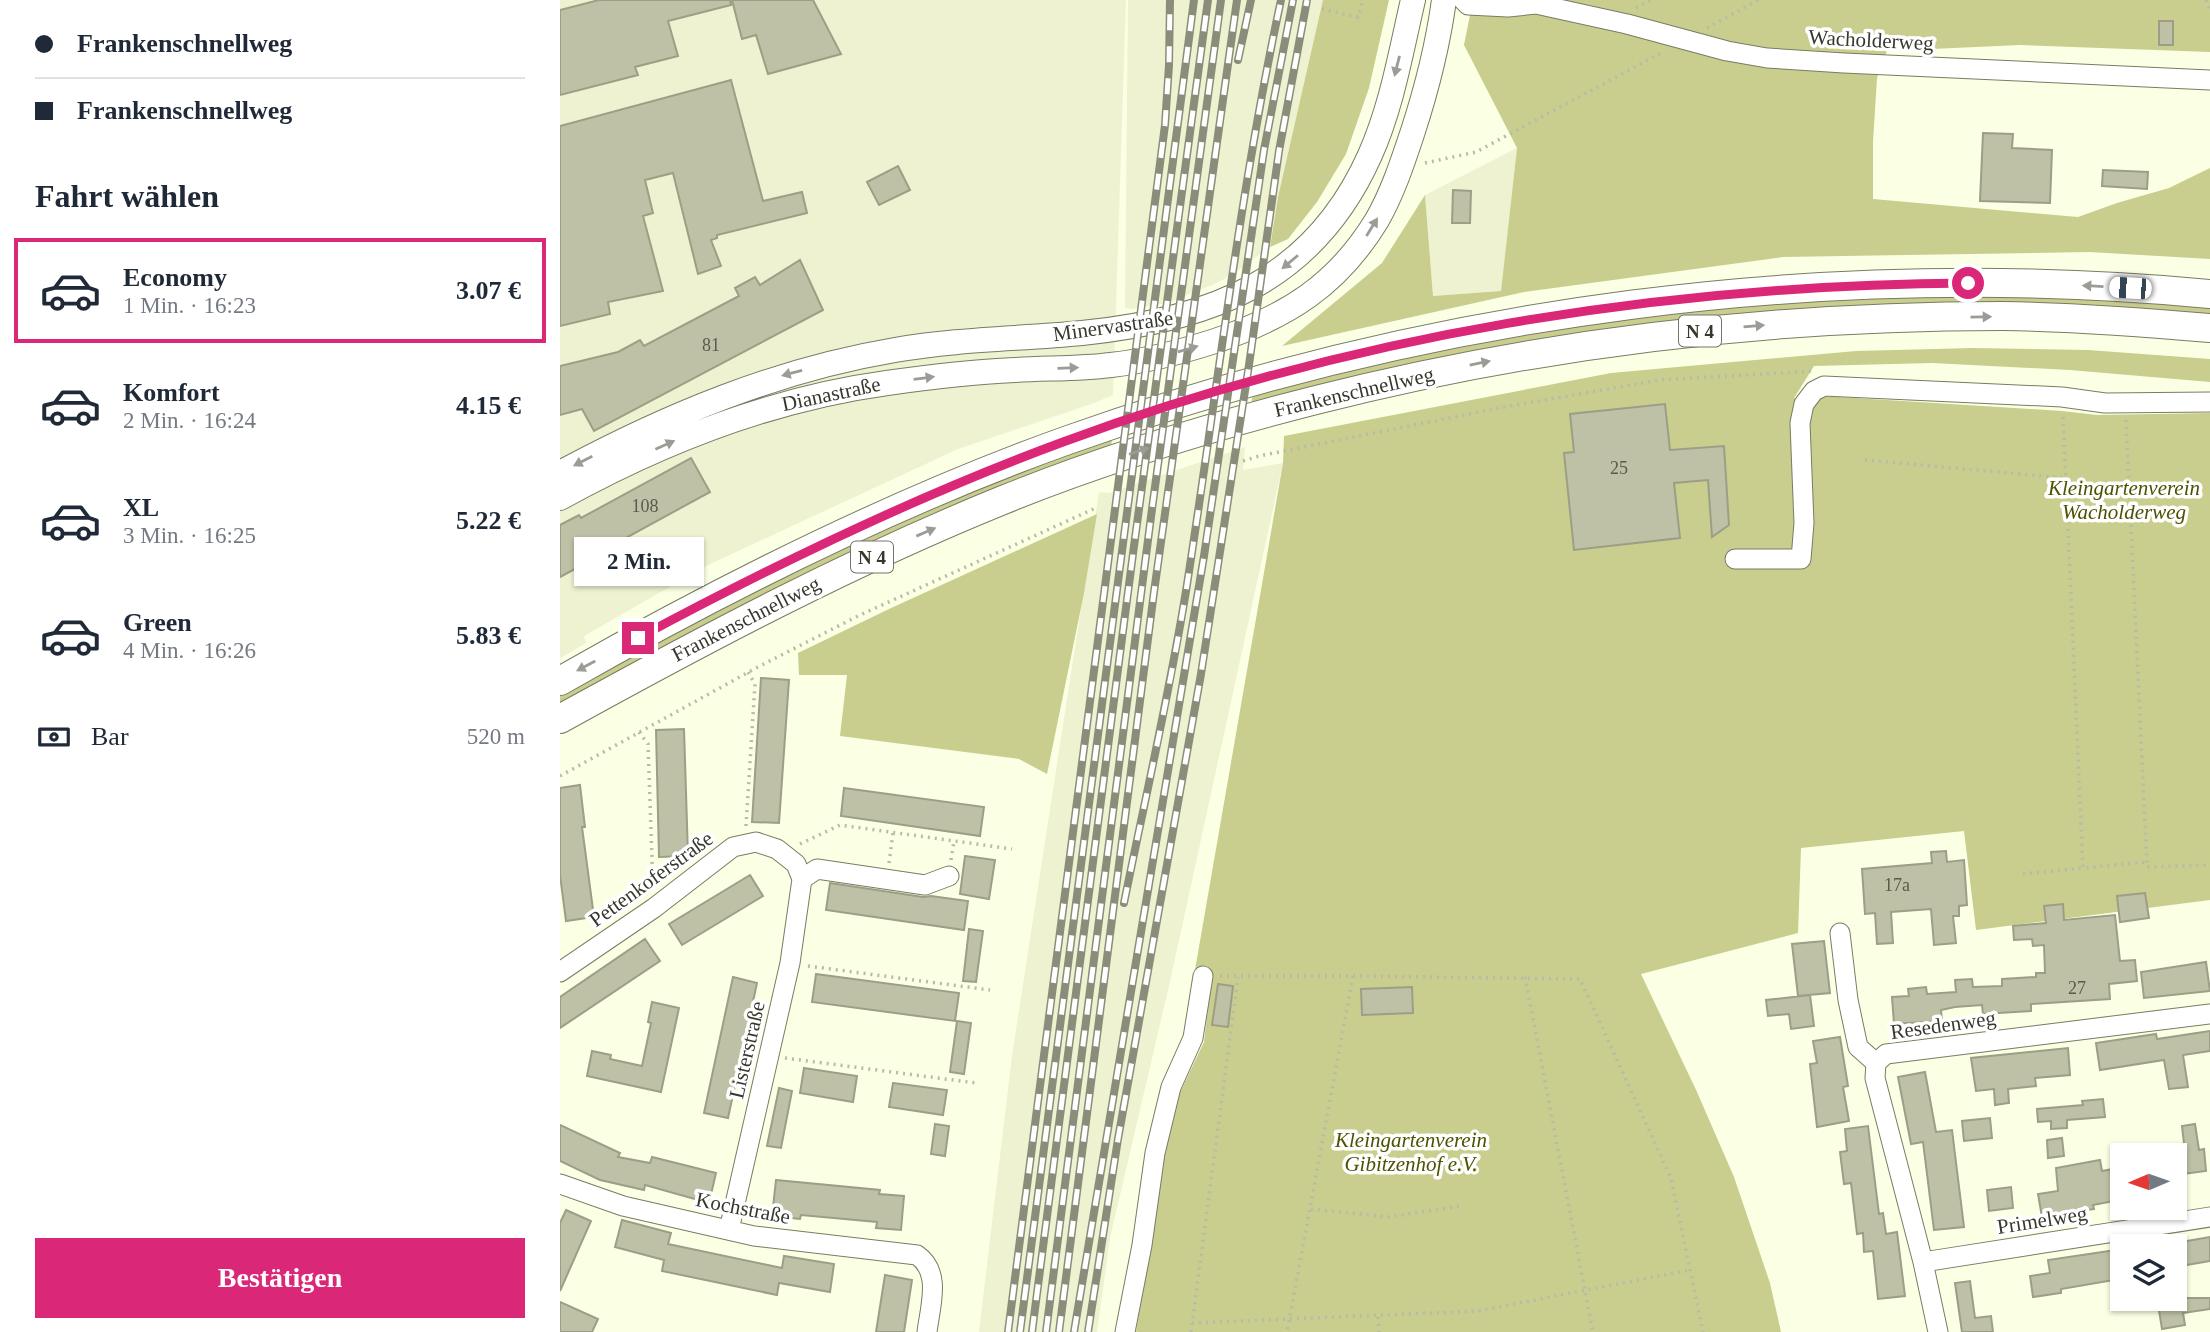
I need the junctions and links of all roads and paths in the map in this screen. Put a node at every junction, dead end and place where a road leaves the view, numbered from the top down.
1 (1363, 0) edge
2 (1413, 0) edge
3 (1444, 0) edge
4 (1463, 0) edge
5 (1758, 0) edge
6 (2206, 0) edge
7 (1532, 2) edge
8 (1583, 6) edge
9 (1322, 9) dead end
10 (2210, 10) edge
11 (1687, 39) junction
12 (2210, 80) edge
13 (1423, 163) dead end
14 (2210, 294) edge
15 (2210, 328) edge
16 (1004, 339) joint
17 (1121, 364) joint
18 (1824, 370) dead end
19 (2210, 402) edge
20 (2075, 417) dead end
21 (2113, 419) dead end
22 (1865, 460) dead end
23 (1243, 461) dead end
24 (560, 473) edge
25 (2065, 478) junction
26 (560, 498) edge
27 (1098, 507) dead end
28 (1735, 559) dead end
29 (748, 672) junction
30 (560, 681) edge
31 (560, 719) edge
32 (639, 732) junction
33 (560, 776) edge
34 (894, 832) junction
35 (745, 844) junction
36 (1012, 849) dead end
37 (783, 852) junction
38 (2146, 862) junction
39 (2210, 864) edge
40 (2083, 868) junction
41 (2023, 874) dead end
42 (949, 876) dead end
43 (802, 879) junction
44 (887, 879) junction
45 (654, 908) junction
46 (1840, 933) dead end
47 (790, 964) junction
48 (560, 972) edge
49 (1203, 976) joint
50 (1238, 976) junction
51 (1353, 976) junction
52 (1525, 977) junction
53 (990, 990) dead end
54 (2210, 1014) edge
55 (769, 1056) junction
56 (1876, 1063) junction
57 (976, 1083) dead end
58 (560, 1184) edge
59 (1460, 1206) dead end
60 (1311, 1209) junction
61 (2210, 1217) edge
62 (729, 1230) junction
63 (1923, 1262) junction
64 (1690, 1270) junction
65 (1585, 1290) junction
66 (1378, 1316) junction
67 (1289, 1320) junction
68 (1192, 1322) junction
69 (927, 1332) edge
70 (1125, 1332) edge
71 (1191, 1332) edge
72 (1287, 1332) edge
73 (1379, 1332) edge
74 (1593, 1332) edge
75 (1703, 1332) edge
76 (1938, 1332) edge

1 - 9 path
2 -> 16 main road, Minervastraße
17 -> 3 main road, Minervastraße
4 - 7 street, Wacholderweg
5 - 11 path
6 - 10 path
7 - 8 street, Wacholderweg
8 - 11 street, Wacholderweg
11 - 12 street, Wacholderweg
11 - 13 path
14 -> 30 highway, Frankenschnellweg / N 4
31 -> 15 highway, Frankenschnellweg / N 4
16 -> 24 main road, Dianastraße
26 -> 17 main road, Dianastraße
18 - 23 path
19 - 28 street
20 - 25 path
21 - 38 path
22 - 25 path
25 - 40 path
27 - 29 path
29 - 32 path
29 - 35 path
32 - 33 path
32 - 45 path
34 - 36 path
34 - 37 path
34 - 44 path
35 - 37 street, Pettenkoferstraße
35 - 45 street, Pettenkoferstraße
37 - 43 street
38 - 39 path
38 - 40 path
40 - 41 path
42 - 44 street
43 - 44 street
43 - 47 street, Listerstraße
45 - 48 street, Pettenkoferstraße
46 - 56 street
47 - 53 path
47 - 55 street, Listerstraße
49 - 50 path
49 - 70 street
50 - 51 path
50 - 68 path
51 - 52 path
51 - 60 path
52 - 64 path
52 - 65 path
54 - 56 street, Resedenweg
55 - 57 path
55 - 62 street, Listerstraße
56 - 63 street, Resedenweg
58 - 62 street, Kochstraße
59 - 60 path
60 - 67 path
61 - 63 street, Primelweg
62 - 69 street, Kochstraße
63 - 76 street, Resedenweg
64 - 65 path
64 - 75 path
65 - 66 path
65 - 74 path
66 - 67 path
66 - 73 path
67 - 68 path
67 - 72 path
68 - 71 path

